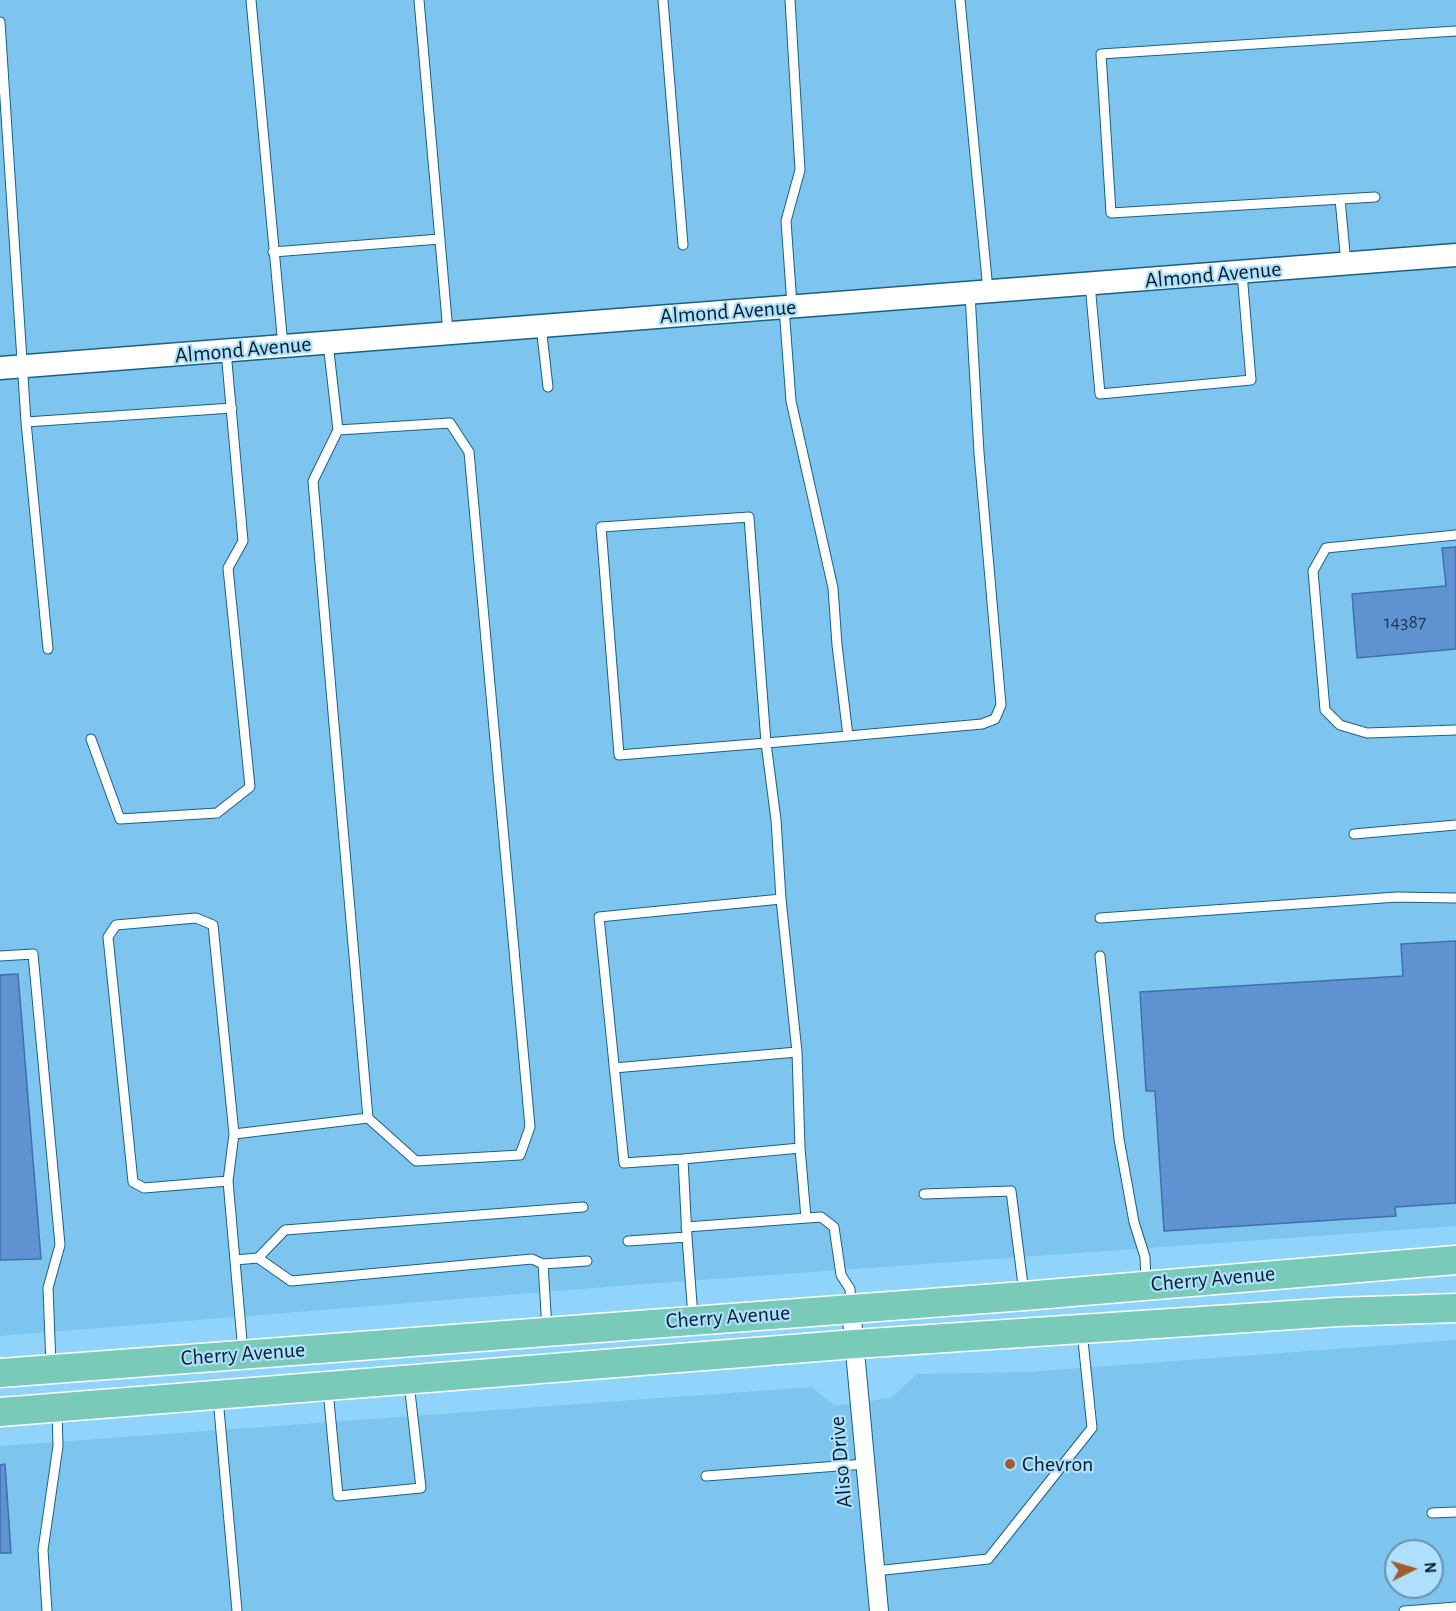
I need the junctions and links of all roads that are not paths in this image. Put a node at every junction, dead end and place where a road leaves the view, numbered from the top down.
1 (251, 0) edge
2 (419, 0) edge
3 (663, 0) edge
4 (790, 0) edge
5 (960, 0) edge
6 (0, 22) edge
7 (1456, 31) edge
8 (1376, 197) dead end
9 (1340, 199) junction
10 (440, 239) junction
11 (683, 245) dead end
12 (273, 252) junction
13 (1456, 255) edge
14 (1346, 264) junction
15 (1242, 272) junction
16 (1090, 284) junction
17 (979, 293) junction
18 (788, 308) junction
19 (541, 326) junction
20 (448, 333) junction
21 (328, 343) junction
22 (283, 346) junction
23 (226, 351) junction
24 (24, 366) junction
25 (0, 368) edge
26 (548, 387) dead end
27 (232, 408) junction
28 (26, 422) junction
29 (338, 430) junction
30 (1456, 535) edge
31 (48, 649) dead end
32 (1456, 730) edge
33 (848, 736) junction
34 (91, 739) dead end
35 (766, 743) junction
36 (1456, 825) edge
37 (1354, 834) dead end
38 (1456, 898) edge
39 (781, 899) junction
40 (1101, 918) dead end
41 (0, 956) edge
42 (1100, 956) dead end
43 (797, 1052) junction
44 (614, 1068) junction
45 (368, 1118) junction
46 (234, 1134) junction
47 (800, 1148) junction
48 (683, 1159) junction
49 (228, 1181) junction
50 (924, 1194) dead end
51 (583, 1207) dead end
52 (806, 1218) junction
53 (686, 1227) junction
54 (687, 1237) junction
55 (628, 1241) dead end
56 (258, 1258) junction
57 (235, 1260) junction
58 (1456, 1260) edge
59 (587, 1261) dead end
60 (543, 1264) junction
61 (1147, 1285) junction
62 (1024, 1296) junction
63 (851, 1298) junction
64 (1456, 1308) edge
65 (693, 1320) junction
66 (1081, 1329) junction
67 (547, 1332) junction
68 (855, 1344) junction
69 (244, 1354) junction
70 (51, 1369) junction
71 (0, 1373) edge
72 (408, 1380) junction
73 (327, 1384) junction
74 (217, 1396) junction
75 (56, 1408) junction
76 (0, 1412) edge
77 (865, 1464) junction
78 (706, 1476) dead end
79 (1456, 1512) edge
80 (1431, 1513) dead end
81 (875, 1571) junction
82 (1456, 1607) edge
83 (47, 1611) edge
84 (237, 1611) edge
85 (879, 1611) edge
86 (1404, 1611) edge

1 - 12 lane
2 - 10 lane
3 - 11 lane
4 - 18 lane
5 - 17 lane
6 - 24 lane
7 - 9 lane
8 - 9 lane
9 - 14 lane
10 - 12 lane
10 - 20 lane
12 - 22 lane
13 - 14 street, Almond Avenue
14 - 15 street, Almond Avenue
15 - 16 street, Almond Avenue
15 - 16 lane
16 - 17 street, Almond Avenue
17 - 18 street, Almond Avenue
17 - 33 lane
18 - 19 street, Almond Avenue
18 - 33 lane
19 - 20 street, Almond Avenue
19 - 26 lane
20 - 21 street, Almond Avenue
21 - 22 street, Almond Avenue
21 - 29 lane
22 - 23 street, Almond Avenue
23 - 24 street, Almond Avenue
23 - 27 lane
24 - 25 street, Almond Avenue
24 - 28 lane
27 - 28 lane
27 - 34 lane
28 - 31 lane
29 - 45 lane
29 - 45 lane
30 - 32 lane
33 - 35 lane
35 - 35 lane
35 - 39 lane
36 - 37 lane
38 - 40 lane
39 - 43 lane
39 - 44 lane
41 - 70 lane
42 - 61 lane
43 - 44 lane
43 - 47 lane
44 - 48 lane
45 - 46 lane
46 - 49 lane
46 - 49 lane
47 - 48 lane
47 - 52 lane
48 - 53 lane
49 - 57 lane
50 - 62 lane
51 - 56 lane
52 - 53 lane
52 - 63 lane
53 - 54 lane
54 - 55 lane
54 - 65 lane
56 - 57 lane
56 - 60 lane
57 - 69 lane
58 - 61 main road, Cherry Avenue
59 - 60 lane
60 - 67 lane
61 - 62 main road, Cherry Avenue
62 - 63 main road, Cherry Avenue
63 - 65 main road, Cherry Avenue
63 - 68 street, Aliso Drive
64 - 66 main road, Cherry Avenue
65 - 67 main road, Cherry Avenue
66 - 68 main road, Cherry Avenue
66 - 81 lane
67 - 69 main road, Cherry Avenue
68 - 72 main road, Cherry Avenue
68 - 77 street, Aliso Drive
69 - 70 main road, Cherry Avenue
70 - 71 main road, Cherry Avenue
72 - 73 main road, Cherry Avenue
72 - 73 lane
73 - 74 main road, Cherry Avenue
74 - 75 main road, Cherry Avenue
74 - 84 lane
75 - 76 main road, Cherry Avenue
75 - 83 lane
77 - 78 lane
77 - 81 street, Aliso Drive
79 - 80 lane
81 - 85 street, Aliso Drive
82 - 86 lane

